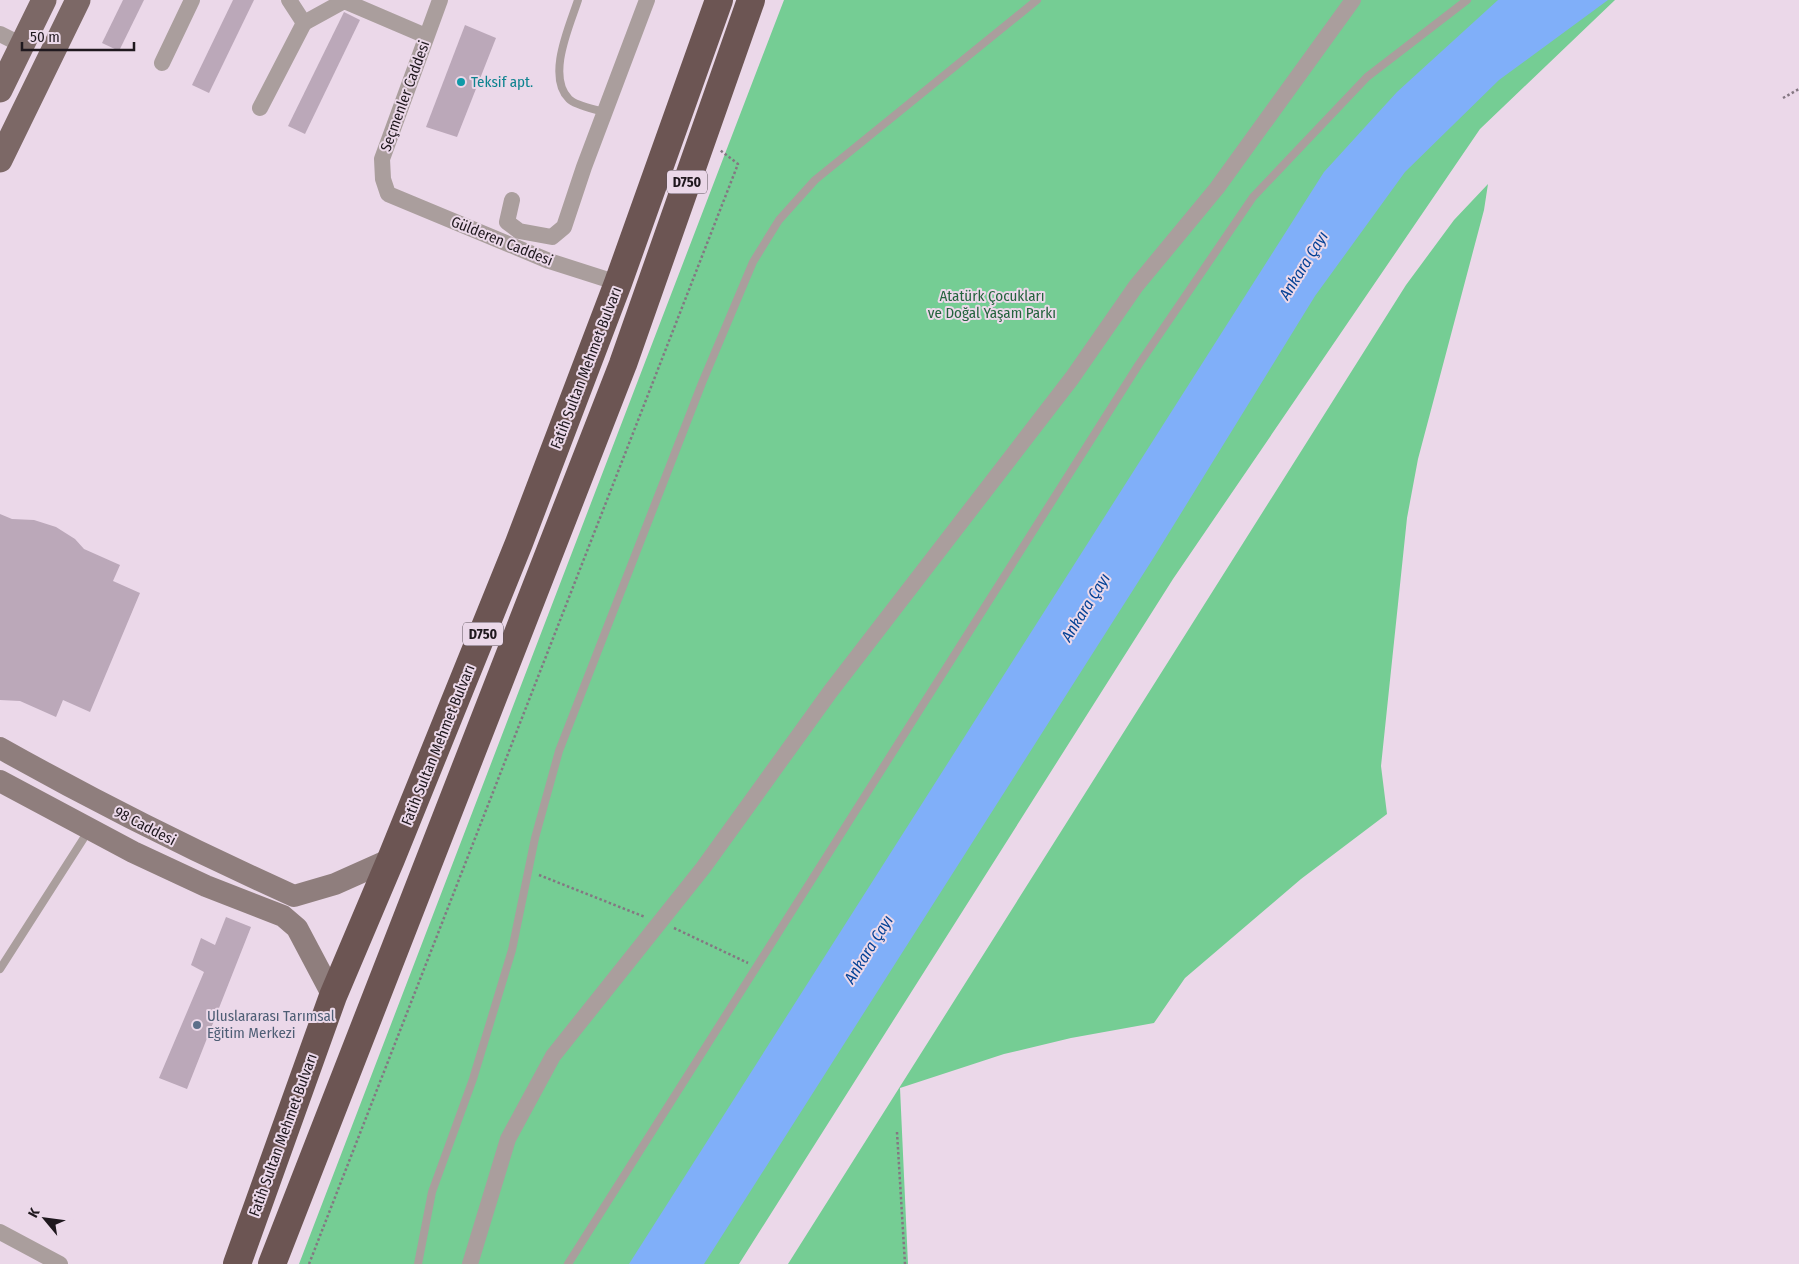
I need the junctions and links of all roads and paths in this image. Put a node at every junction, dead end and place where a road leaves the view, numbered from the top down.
1 (44, 0) edge
2 (78, 0) edge
3 (192, 0) edge
4 (289, 0) edge
5 (440, 0) edge
6 (578, 0) edge
7 (647, 0) edge
8 (719, 0) edge
9 (751, 0) edge
10 (1037, 0) edge
11 (1353, 0) edge
12 (1467, 0) edge
13 (304, 23) junction
14 (0, 34) edge
15 (426, 36) junction
16 (22, 45) junction
17 (162, 63) dead end
18 (1799, 89) edge
19 (0, 90) edge
20 (1783, 98) dead end
21 (260, 108) dead end
22 (604, 112) junction
23 (0, 160) edge
24 (738, 164) dead end
25 (388, 194) joint
26 (512, 200) dead end
27 (618, 284) junction
28 (0, 748) edge
29 (0, 781) edge
30 (89, 829) junction
31 (391, 859) junction
32 (294, 896) junction
33 (283, 916) junction
34 (0, 970) edge
35 (333, 996) junction
36 (897, 1132) dead end
37 (0, 1232) edge
38 (60, 1264) edge
39 (237, 1264) edge
40 (272, 1264) edge
41 (309, 1264) edge
42 (418, 1264) edge
43 (470, 1264) edge
44 (568, 1264) edge
45 (905, 1264) edge

1 - 16 main road
2 - 23 main road
3 - 17 street
4 - 13 street
5 - 15 street, Seçmenler Caddesi
6 - 22 lane
7 - 22 street
8 - 27 highway, Fatih Sultan Mehmet Bulvarı / D750
9 - 40 highway, Fatih Sultan Mehmet Bulvarı / D750
10 - 42 lane
11 - 43 street
12 - 44 lane
13 - 15 street
13 - 21 street
14 - 16 street
15 - 25 street, Seçmenler Caddesi
16 - 19 main road
18 - 20 path
22 - 26 street
24 - 41 path
25 - 27 street, Gülderen Caddesi
27 - 31 highway, Fatih Sultan Mehmet Bulvarı / D750
28 - 32 main road, 98 Caddesi
29 - 30 main road, 98 Caddesi
30 - 33 main road, 98 Caddesi
30 - 34 lane
31 - 32 main road
31 - 35 highway, Fatih Sultan Mehmet Bulvarı / D750
32 - 33 main road
33 - 35 main road, 98 Caddesi
35 - 39 highway, Fatih Sultan Mehmet Bulvarı / D750
36 - 45 path
37 - 38 street

